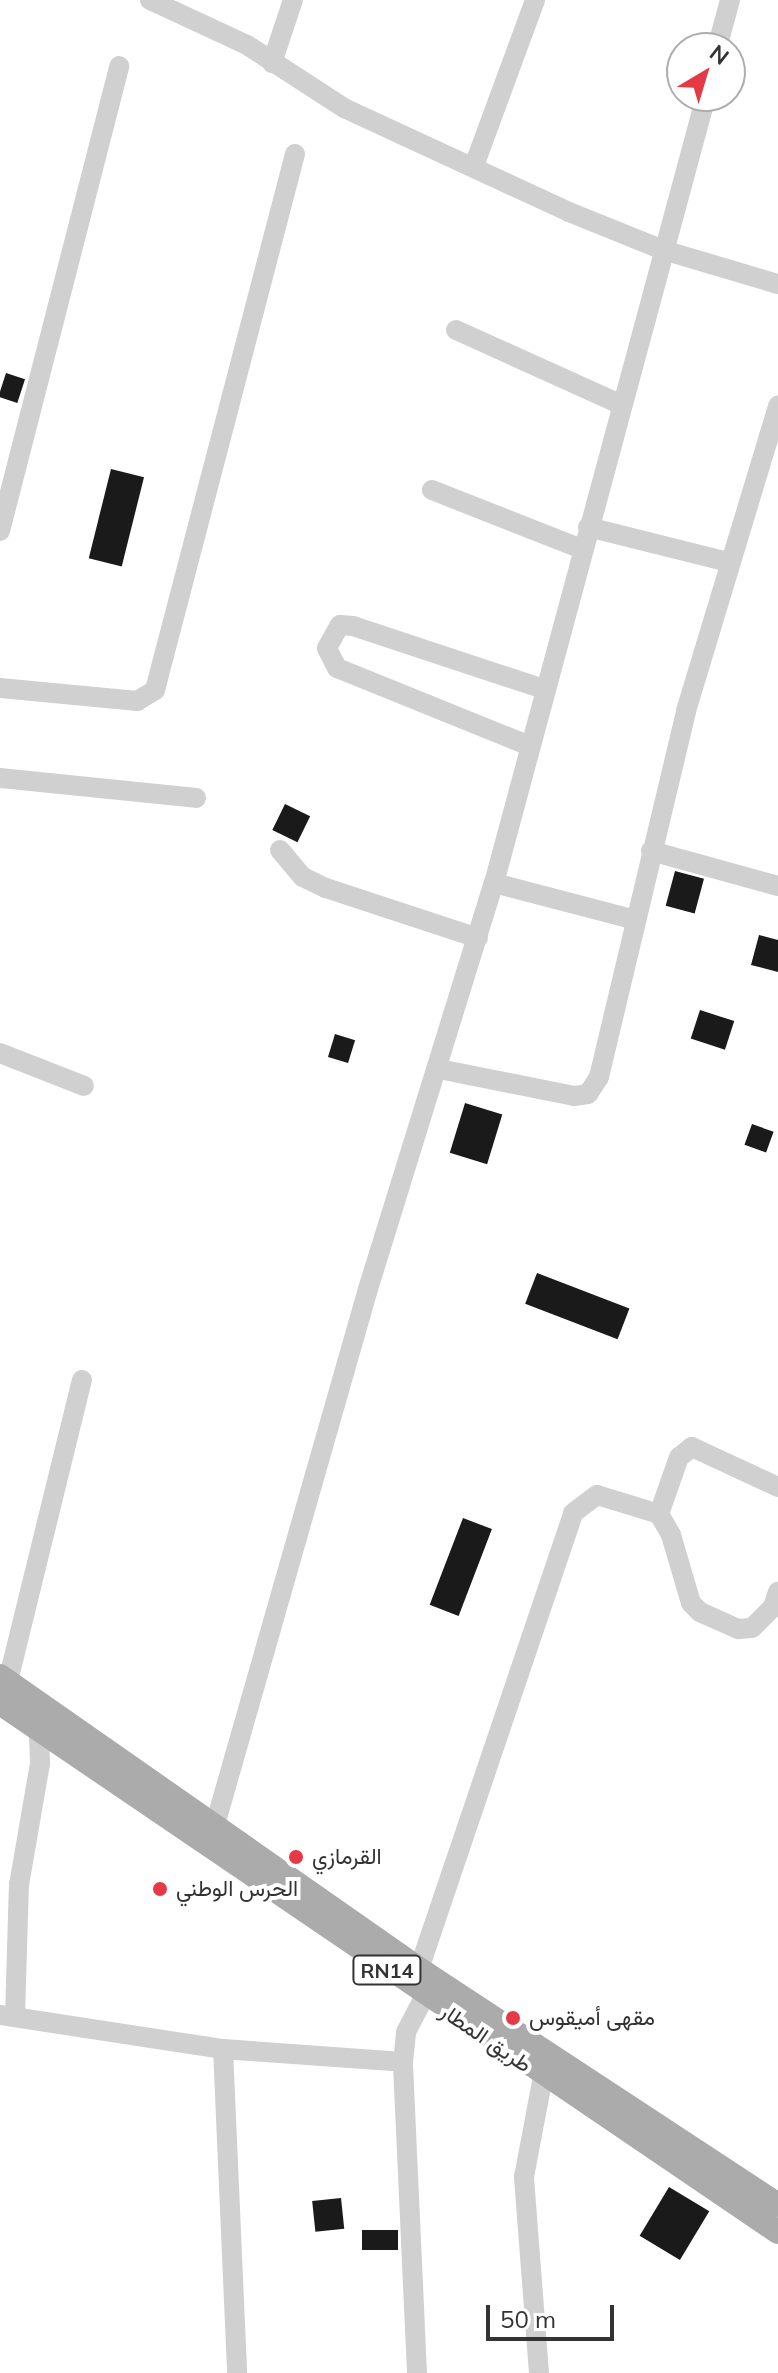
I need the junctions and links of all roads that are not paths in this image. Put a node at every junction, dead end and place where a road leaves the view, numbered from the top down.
1 (150, 0) edge
2 (293, 0) edge
3 (535, 0) edge
4 (730, 0) edge
5 (196, 9) edge
6 (721, 32) edge
7 (272, 63) junction
8 (119, 66) dead end
9 (702, 112) edge
10 (295, 154) dead end
11 (474, 166) junction
12 (663, 250) junction
13 (778, 284) edge
14 (456, 330) dead end
15 (620, 404) junction
16 (778, 406) edge
17 (432, 490) dead end
18 (588, 527) junction
19 (0, 531) edge
20 (582, 549) junction
21 (728, 562) junction
22 (0, 688) edge
23 (544, 689) junction
24 (530, 746) junction
25 (0, 778) edge
26 (196, 798) dead end
27 (280, 850) dead end
28 (651, 851) junction
29 (494, 883) junction
30 (778, 886) edge
31 (636, 920) junction
32 (478, 938) junction
33 (0, 1053) edge
34 (439, 1069) junction
35 (84, 1086) dead end
36 (82, 1380) dead end
37 (778, 1487) edge
38 (659, 1514) junction
39 (778, 1592) edge
40 (3, 1687) edge
41 (39, 1730) junction
42 (215, 1825) junction
43 (425, 1981) junction
44 (7, 2016) edge
45 (223, 2049) junction
46 (403, 2062) junction
47 (543, 2076) junction
48 (778, 2205) edge
49 (778, 2232) edge
50 (237, 2373) edge
51 (417, 2373) edge
52 (539, 2373) edge

1 - 5 street
2 - 7 street
3 - 11 street
4 - 6 street
5 - 7 street
7 - 11 street
8 - 19 street
9 - 12 street
10 - 22 street
11 - 12 street
12 - 13 street
12 - 15 street
14 - 15 street
15 - 18 street
16 - 21 street
17 - 20 street
18 - 20 street
18 - 21 street
20 - 23 street
21 - 28 street
23 - 24 street
23 - 24 street
24 - 29 street
25 - 26 street
27 - 32 street
28 - 30 street
28 - 31 street
29 - 31 street
29 - 32 street
31 - 34 street
32 - 34 street
33 - 35 street
34 - 42 street
36 - 40 street
37 - 38 street
38 - 39 street
38 - 43 street
40 - 41 main road, طريق المطار / RN14
40 - 42 main road, طريق المطار / RN14
41 - 43 main road, طريق المطار / RN14
41 - 44 street
42 - 43 main road, طريق المطار / RN14
43 - 46 street
43 - 47 main road, طريق المطار / RN14
43 - 48 main road, طريق المطار / RN14
44 - 45 street
45 - 46 street
45 - 50 street
46 - 51 street
47 - 49 main road, طريق المطار / RN14
47 - 52 street

